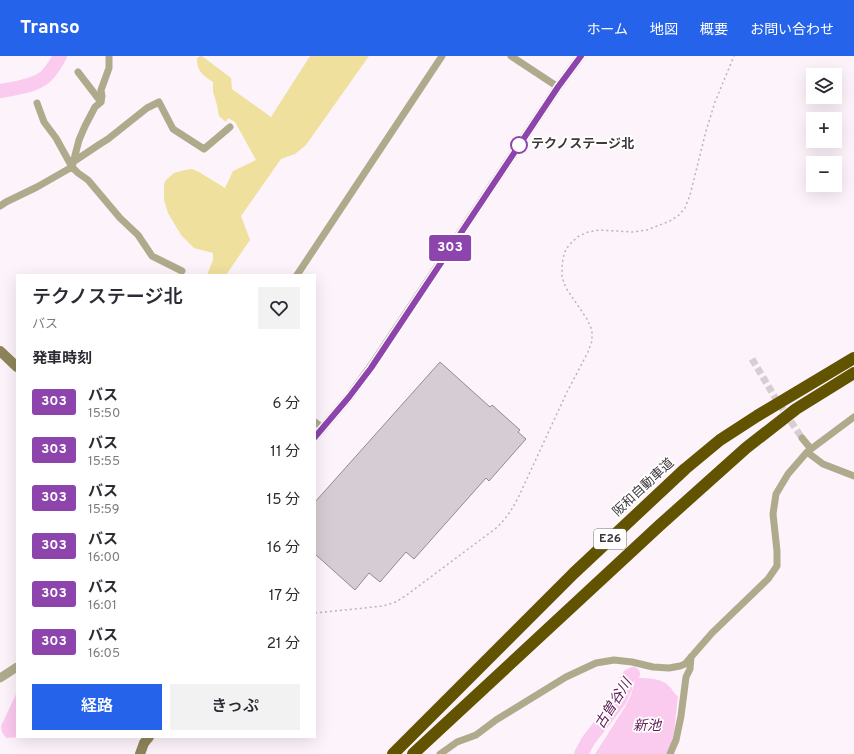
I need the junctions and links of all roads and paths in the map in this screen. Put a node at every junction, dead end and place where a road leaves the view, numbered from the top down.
1 (442, 56) edge
2 (511, 56) edge
3 (581, 56) edge
4 (734, 56) edge
5 (108, 57) edge
6 (78, 72) dead end
7 (558, 87) junction
8 (101, 102) junction
9 (37, 103) dead end
10 (230, 127) dead end
11 (72, 164) junction
12 (0, 206) edge
13 (182, 271) dead end
14 (298, 274) edge
15 (0, 351) edge
16 (854, 358) edge
17 (16, 366) edge
18 (854, 373) edge
19 (854, 417) edge
20 (316, 423) edge
21 (323, 428) junction
22 (316, 436) edge
23 (802, 438) tunnel mouth
24 (809, 450) junction
25 (854, 476) edge
26 (316, 613) edge
27 (691, 657) junction
28 (16, 668) edge
29 (0, 678) edge
30 (148, 738) edge
31 (140, 754) edge
32 (393, 754) edge
33 (413, 754) edge
34 (440, 754) edge
35 (670, 754) edge

1 - 14 street
2 - 7 street
3 - 7 street
4 - 26 path
5 - 8 street
6 - 8 street
7 - 21 street
8 - 11 street
9 - 11 street
10 - 11 street
11 - 12 street
11 - 13 street
15 - 17 main road
16 - 32 highway, 阪和自動車道 / E26
18 - 33 highway, E26
19 - 24 street
20 - 21 street
21 - 22 street
23 - 24 street
24 - 25 street
24 - 27 street
27 - 34 street
27 - 35 street
28 - 29 street
30 - 31 main road

